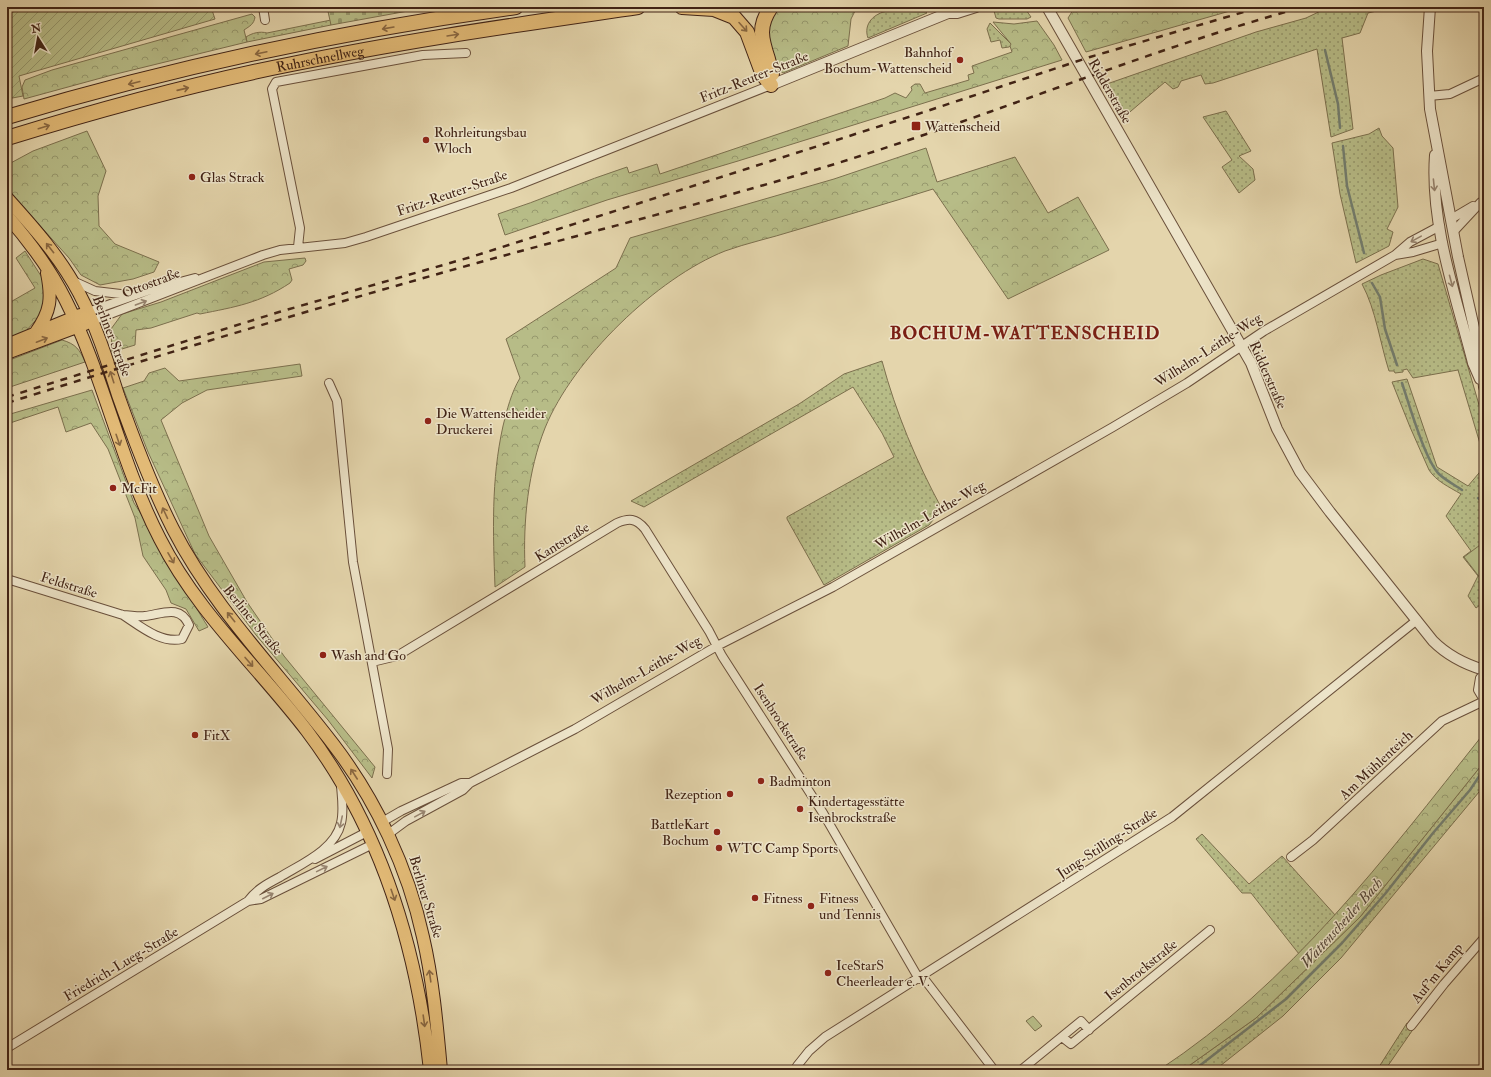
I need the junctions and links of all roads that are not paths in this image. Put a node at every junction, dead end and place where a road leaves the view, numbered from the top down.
1 (263, 7) edge
2 (516, 7) edge
3 (638, 7) edge
4 (682, 7) edge
5 (771, 7) edge
6 (976, 7) edge
7 (1430, 7) edge
8 (1048, 8) edge
9 (951, 10) edge
10 (265, 20) dead end
11 (466, 53) dead end
12 (1484, 78) edge
13 (771, 85) junction
14 (1429, 96) junction
15 (7, 117) edge
16 (7, 138) edge
17 (1436, 147) junction
18 (7, 198) edge
19 (1483, 201) edge
20 (7, 216) edge
21 (1451, 219) junction
22 (1440, 226) junction
23 (1454, 231) junction
24 (1443, 242) junction
25 (298, 247) junction
26 (1394, 255) junction
27 (46, 267) junction
28 (215, 273) junction
29 (72, 280) junction
30 (134, 295) junction
31 (90, 316) junction
32 (76, 322) junction
33 (36, 332) junction
34 (7, 345) edge
35 (1242, 347) junction
36 (7, 353) edge
37 (329, 383) dead end
38 (1484, 387) edge
39 (7, 579) edge
40 (123, 615) junction
41 (1417, 620) junction
42 (717, 646) junction
43 (372, 662) junction
44 (1484, 670) edge
45 (1484, 674) edge
46 (1484, 700) edge
47 (387, 774) dead end
48 (341, 783) junction
49 (470, 783) junction
50 (382, 822) junction
51 (367, 832) junction
52 (387, 834) junction
53 (373, 844) junction
54 (1291, 857) dead end
55 (312, 859) junction
56 (248, 901) junction
57 (1210, 930) dead end
58 (1484, 938) edge
59 (920, 977) junction
60 (1411, 1026) dead end
61 (1089, 1030) junction
62 (1062, 1037) junction
63 (7, 1048) edge
64 (797, 1066) dead end
65 (430, 1070) edge
66 (441, 1070) edge
67 (994, 1070) edge
68 (1021, 1070) edge

1 - 10 street
2 -> 15 highway, Ruhrschnellweg
16 -> 3 highway, Ruhrschnellweg
4 -> 13 highway
5 - 13 highway
6 - 9 street, Fritz-Reuter-Straße
7 - 14 street
8 - 35 street, Ridderstraße
9 - 13 street, Fritz-Reuter-Straße
11 - 25 street
12 - 14 street
13 - 25 street, Fritz-Reuter-Straße
14 - 17 street
17 - 21 street
17 -> 22 street
29 -> 18 main road, Berliner Straße
19 - 21 street
19 - 23 street
20 - 27 main road, Berliner Straße
21 - 22 street
21 - 23 street
22 - 24 street
22 -> 26 street, Wilhelm-Leithe-Weg
23 - 24 street
23 - 38 street
24 - 26 street, Wilhelm-Leithe-Weg
24 -> 38 street
25 - 28 street, Ottostraße
26 - 35 street, Wilhelm-Leithe-Weg
27 - 32 main road, Berliner Straße
27 - 33 main road
28 - 30 street, Ottostraße
31 -> 28 street, Ottostraße
29 - 30 street, Ottostraße
29 - 31 main road, Berliner Straße
30 - 31 street, Ottostraße
31 - 32 main road, Ottostraße
50 -> 31 main road, Berliner Straße
32 - 33 main road, Ottostraße
36 -> 32 main road, Ottostraße
32 -> 48 main road, Berliner Straße
33 - 34 main road, Ottostraße
35 - 41 street, Ridderstraße
35 - 42 street, Wilhelm-Leithe-Weg
37 - 43 street
39 - 40 street, Feldstraße
40 - 40 street, Feldstraße
41 - 44 street, Ridderstraße
41 - 59 street, Jung-Stilling-Straße
42 - 43 street, Kantstraße
42 - 49 street, Wilhelm-Leithe-Weg
42 - 59 street, Isenbrockstraße
43 - 47 street
45 - 46 street, Am Mühlenteich
46 - 54 street, Am Mühlenteich
48 - 51 main road, Berliner Straße
48 -> 55 street, Friedrich-Lueg-Straße
49 - 50 street, Wilhelm-Leithe-Weg
52 -> 49 street, Wilhelm-Leithe-Weg
50 - 51 main road, Wilhelm-Leithe-Weg
50 - 52 main road, Berliner Straße
51 - 53 main road, Berliner Straße
51 - 55 street, Friedrich-Lueg-Straße
52 - 53 main road, Wilhelm-Leithe-Weg
66 -> 52 main road, Berliner Straße
56 -> 53 street, Friedrich-Lueg-Straße
53 -> 65 main road, Berliner Straße
55 - 56 street, Friedrich-Lueg-Straße
56 - 63 street, Friedrich-Lueg-Straße
57 - 61 street, Isenbrockstraße
58 - 60 street, Auf'm Kamp
59 - 64 street, Jung-Stilling-Straße
59 - 67 street, Isenbrockstraße
61 - 62 street, Isenbrockstraße
61 - 62 street
62 - 68 street

